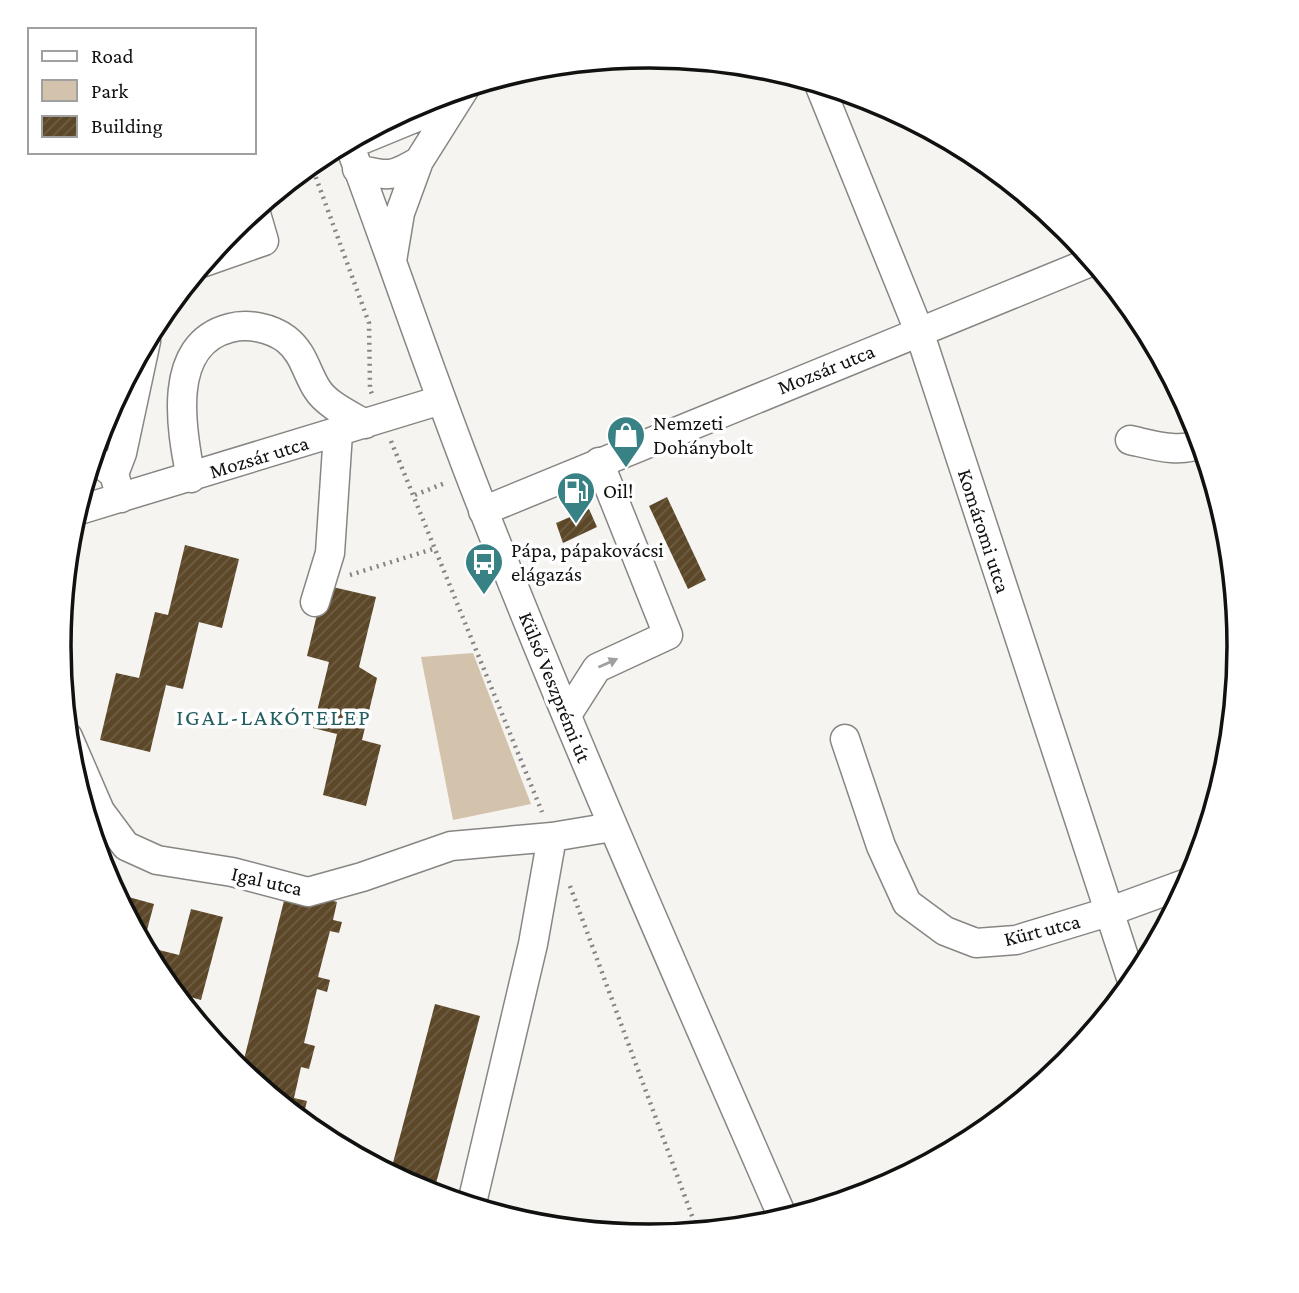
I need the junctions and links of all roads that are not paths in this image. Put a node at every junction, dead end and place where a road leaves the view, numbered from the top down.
1 (824, 96) edge
2 (456, 102) edge
3 (423, 114) edge
4 (351, 152) edge
5 (419, 161) junction
6 (258, 221) edge
7 (225, 255) edge
8 (391, 262) junction
9 (1084, 265) edge
10 (919, 331) junction
11 (138, 377) edge
12 (318, 391) junction
13 (441, 400) junction
14 (374, 421) junction
15 (338, 433) junction
16 (1130, 440) dead end
17 (307, 442) junction
18 (1192, 447) edge
19 (599, 462) junction
20 (109, 477) edge
21 (191, 478) junction
22 (92, 495) edge
23 (484, 511) junction
24 (317, 594) road end
25 (567, 715) junction
26 (845, 739) dead end
27 (88, 783) edge
28 (612, 827) junction
29 (552, 837) junction
30 (1175, 888) edge
31 (1108, 912) junction
32 (1128, 970) edge
33 (473, 1197) edge
34 (780, 1210) edge

1 - 10 street, Komáromi utca
2 - 5 street
3 - 4 street
4 - 5 street
4 - 8 street, Külső Veszprémi út
5 - 8 street
6 - 7 street
8 - 13 street, Külső Veszprémi út
9 - 10 street, Mozsár utca
10 - 19 street, Mozsár utca
10 - 31 street, Komáromi utca
11 - 20 street
12 - 14 street
12 - 17 street
12 - 21 street
13 - 14 street, Mozsár utca
13 - 23 street, Külső Veszprémi út
14 - 15 street, Mozsár utca
15 - 17 street, Mozsár utca
15 - 24 street
16 - 18 street
17 - 21 street, Mozsár utca
19 - 23 street, Mozsár utca
25 -> 19 street
20 - 21 street, Mozsár utca
20 - 22 street, Mozsár utca
23 - 25 street, Külső Veszprémi út
25 - 28 street, Külső Veszprémi út
26 - 31 street, Kürt utca
27 - 29 street, Igal utca
28 - 29 street, Igal utca
28 - 34 street, Külső Veszprémi út
29 - 33 street
30 - 31 street, Kürt utca
31 - 32 street, Komáromi utca

